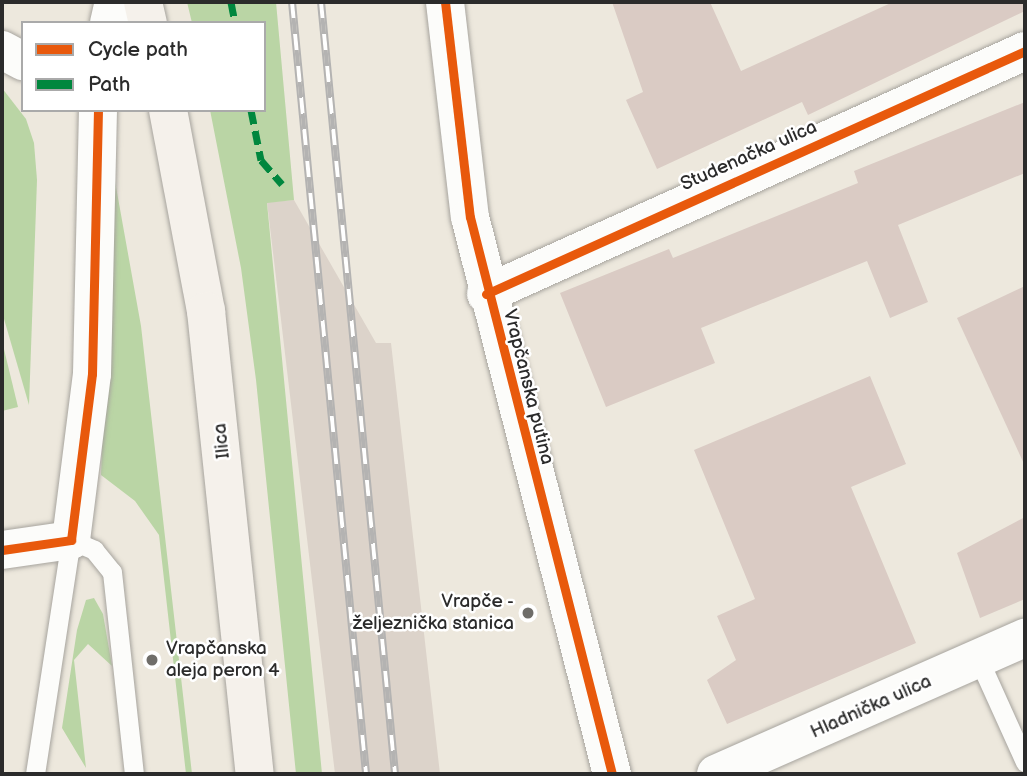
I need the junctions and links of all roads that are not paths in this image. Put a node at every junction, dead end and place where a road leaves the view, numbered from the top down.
1 (114, 2) edge
2 (143, 2) edge
3 (445, 2) edge
4 (109, 21) edge
5 (148, 21) edge
6 (2, 50) edge
7 (1025, 51) edge
8 (21, 60) edge
9 (69, 112) edge
10 (98, 112) edge
11 (168, 112) edge
12 (97, 174) junction
13 (486, 294) junction
14 (71, 540) junction
15 (2, 550) edge
16 (1025, 638) edge
17 (979, 660) junction
18 (1025, 762) edge
19 (36, 774) edge
20 (134, 774) edge
21 (255, 774) edge
22 (612, 774) edge
23 (716, 774) edge

1 - 4 street
2 - 5 main road
3 - 13 street, Vrapčanska putina
6 - 8 street
7 - 13 street, Studenačka ulica
9 - 12 street
10 - 12 street
11 - 21 main road, Ilica
12 - 14 street
13 - 22 street, Vrapčanska putina
14 - 15 street
14 - 19 lane
14 - 20 lane
16 - 17 street, Hladnička ulica
17 - 18 lane
17 - 23 street, Hladnička ulica

